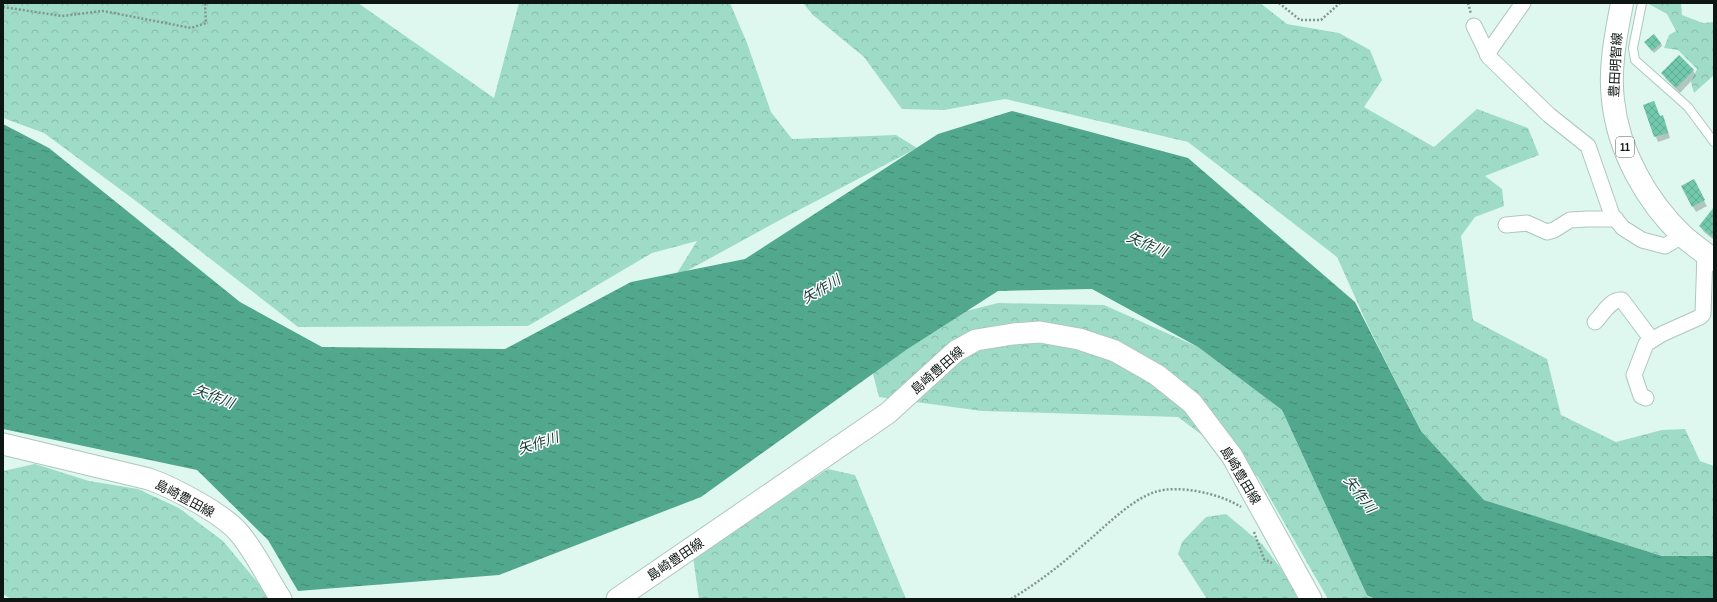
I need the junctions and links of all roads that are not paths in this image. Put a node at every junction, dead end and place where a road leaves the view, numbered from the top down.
1 (1523, 3) edge
2 (1622, 3) edge
3 (1642, 3) edge
4 (1474, 26) dead end
5 (1487, 54) junction
6 (1714, 142) edge
7 (1616, 219) junction
8 (1506, 226) dead end
9 (1682, 236) junction
10 (1710, 257) edge
11 (1595, 322) dead end
12 (1652, 340) junction
13 (1646, 398) dead end
14 (3, 444) edge
15 (281, 599) edge
16 (617, 599) edge
17 (1311, 599) edge

1 - 5 street
2 - 9 main road, 豊田明智線 / 11
3 - 6 lane
4 - 5 street
5 - 7 street
7 - 8 street
7 - 9 street
9 - 10 main road, 豊田明智線 / 11
10 - 12 street
11 - 12 street
12 - 13 street
14 - 15 main road, 島崎豊田線
16 - 17 main road, 島崎豊田線

